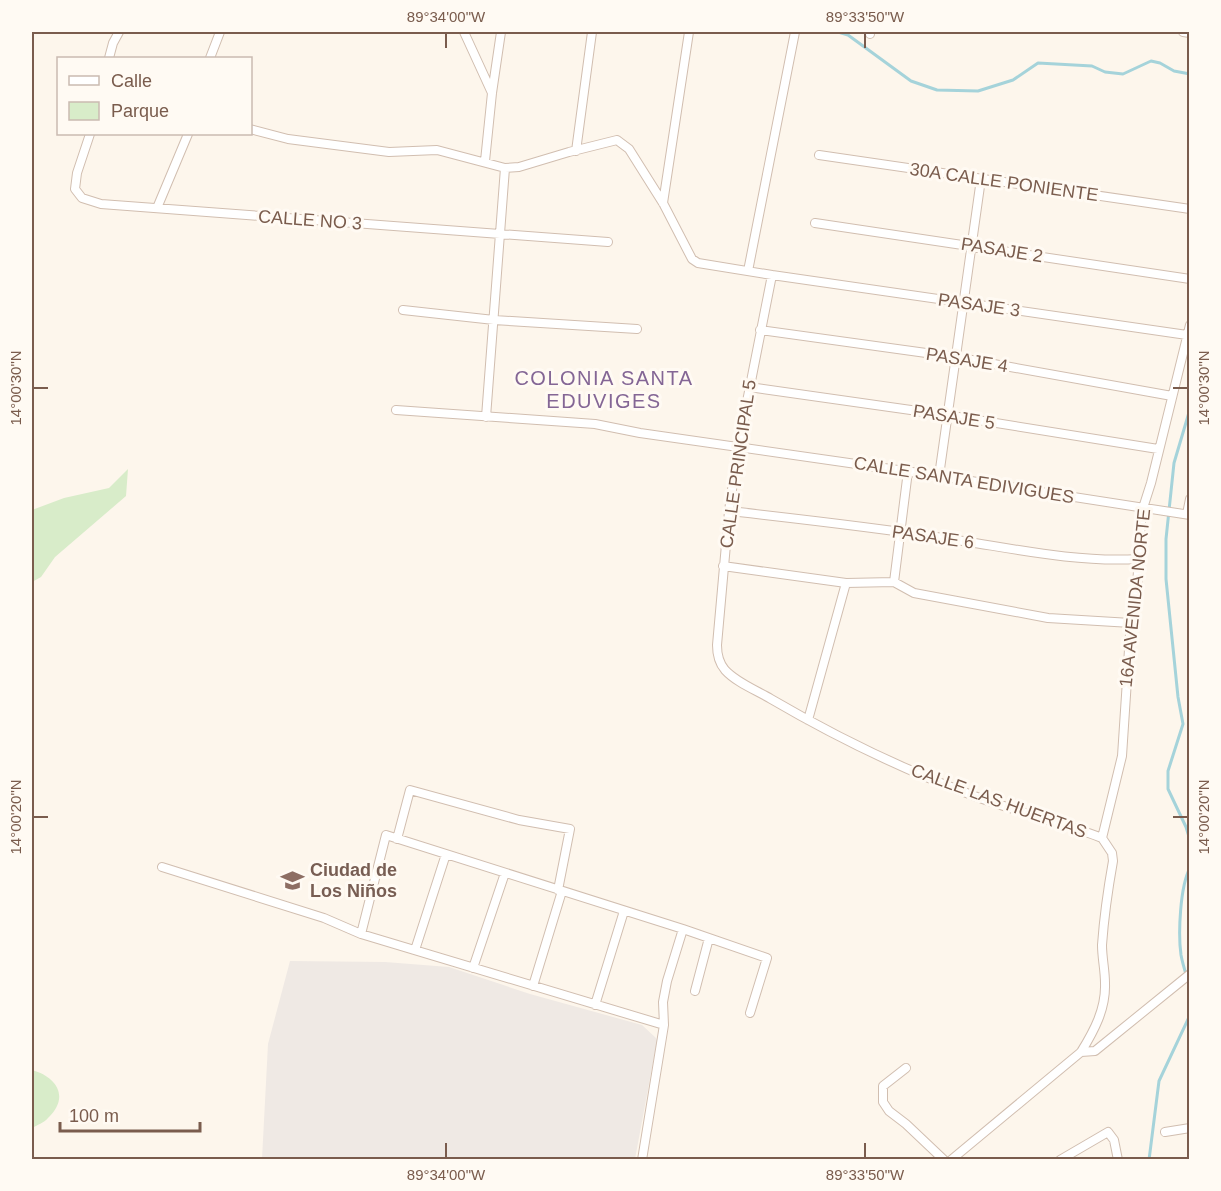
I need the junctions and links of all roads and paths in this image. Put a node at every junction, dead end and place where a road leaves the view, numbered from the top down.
1 (118, 32) edge
2 (220, 32) edge
3 (464, 32) edge
4 (501, 32) edge
5 (592, 32) edge
6 (689, 32) edge
7 (795, 32) edge
8 (1183, 32) edge
9 (1190, 33) edge
10 (109, 57) edge
11 (210, 57) edge
12 (492, 93) junction
13 (252, 130) edge
14 (90, 135) edge
15 (188, 135) edge
16 (576, 151) junction
17 (819, 155) dead end
18 (485, 161) junction
19 (505, 168) junction
20 (981, 179) junction
21 (663, 202) junction
22 (157, 208) junction
23 (1190, 208) edge
24 (815, 223) dead end
25 (501, 234) junction
26 (608, 242) dead end
27 (972, 246) junction
28 (748, 271) junction
29 (772, 276) junction
30 (1190, 279) edge
31 (964, 303) junction
32 (403, 310) dead end
33 (494, 320) junction
34 (1190, 325) edge
35 (637, 329) dead end
36 (760, 330) junction
37 (1187, 335) junction
38 (955, 357) junction
39 (749, 387) junction
40 (1172, 396) junction
41 (396, 410) dead end
42 (946, 415) junction
43 (486, 417) junction
44 (738, 447) junction
45 (1158, 449) junction
46 (908, 471) junction
47 (939, 476) junction
48 (1190, 499) edge
49 (1143, 508) junction
50 (729, 510) junction
51 (1188, 514) edge
52 (900, 531) junction
53 (1138, 559) junction
54 (723, 566) junction
55 (894, 582) junction
56 (846, 583) junction
57 (1131, 623) junction
58 (717, 655) joint
59 (808, 720) junction
60 (1102, 838) junction
61 (397, 839) junction
62 (446, 854) junction
63 (162, 867) dead end
64 (505, 873) junction
65 (560, 890) junction
66 (624, 911) junction
67 (683, 929) junction
68 (361, 934) junction
69 (710, 938) junction
70 (415, 950) junction
71 (473, 968) junction
72 (1190, 974) edge
73 (533, 986) junction
74 (695, 991) dead end
75 (595, 1005) junction
76 (750, 1013) dead end
77 (664, 1025) junction
78 (1081, 1052) junction
79 (906, 1068) dead end
80 (1190, 1128) edge
81 (1165, 1132) dead end
82 (642, 1160) edge
83 (944, 1160) edge
84 (951, 1160) edge
85 (1060, 1160) edge
86 (1118, 1160) edge

1 - 10 street
2 - 11 street
3 - 12 street
4 - 12 street
5 - 16 street
6 - 21 street
7 - 28 street
8 - 9 street
12 - 18 street
13 - 18 street
14 - 22 street, CALLE NO 3
15 - 22 street
16 - 19 street
16 - 21 street
17 - 20 street, 30A CALLE PONIENTE
18 - 19 street
19 - 25 street
20 - 23 street, 30A CALLE PONIENTE
20 - 27 street
21 - 28 street, PASAJE 3
22 - 25 street, CALLE NO 3
24 - 27 street, PASAJE 2
25 - 26 street, CALLE NO 3
25 - 33 street
27 - 30 street, PASAJE 2
27 - 31 street
28 - 29 street, PASAJE 3
29 - 31 street, PASAJE 3
29 - 36 street, CALLE PRINCIPAL 5
31 - 37 street, PASAJE 3
31 - 38 street
32 - 33 street
33 - 35 street
33 - 43 street
34 - 37 street, 16A AVENIDA NORTE
36 - 38 street, PASAJE 4
36 - 39 street, CALLE PRINCIPAL 5
37 - 40 street, 16A AVENIDA NORTE
38 - 40 street, PASAJE 4
38 - 42 street
39 - 42 street, PASAJE 5
39 - 44 street, CALLE PRINCIPAL 5
40 - 45 street, 16A AVENIDA NORTE
41 - 43 street, CALLE SANTA EDIVIGUES
42 - 45 street, PASAJE 5
42 - 47 street
43 - 44 street, CALLE SANTA EDIVIGUES
44 - 46 street, CALLE SANTA EDIVIGUES
44 - 50 street, CALLE PRINCIPAL 5
45 - 49 street, 16A AVENIDA NORTE
46 - 47 street, CALLE SANTA EDIVIGUES
46 - 52 street
47 - 49 street, CALLE SANTA EDIVIGUES
48 - 51 street
49 - 51 street, CALLE SANTA EDIVIGUES
49 - 53 street, 16A AVENIDA NORTE
50 - 52 street, PASAJE 6
50 - 54 street, CALLE PRINCIPAL 5
52 - 53 street, PASAJE 6
52 - 55 street
53 - 57 street, 16A AVENIDA NORTE
54 - 56 street
54 - 58 street, CALLE PRINCIPAL 5
55 - 56 street
55 - 57 street
56 - 59 street
57 - 60 street, 16A AVENIDA NORTE
58 - 59 street, CALLE LAS HUERTAS
59 - 60 street, CALLE LAS HUERTAS
60 - 78 street, CALLE LAS HUERTAS
61 - 62 street
61 - 65 street
61 - 68 street
62 - 64 street
62 - 70 street
63 - 68 street
64 - 65 street
64 - 71 street
65 - 66 street
65 - 73 street
66 - 67 street
66 - 75 street
67 - 69 street
67 - 77 street
68 - 70 street
69 - 74 street
69 - 76 street
70 - 71 street
71 - 73 street
72 - 78 street
73 - 75 street
75 - 77 street
77 - 82 street
78 - 84 street, CALLE LAS HUERTAS
79 - 83 street
80 - 81 street
85 - 86 street

